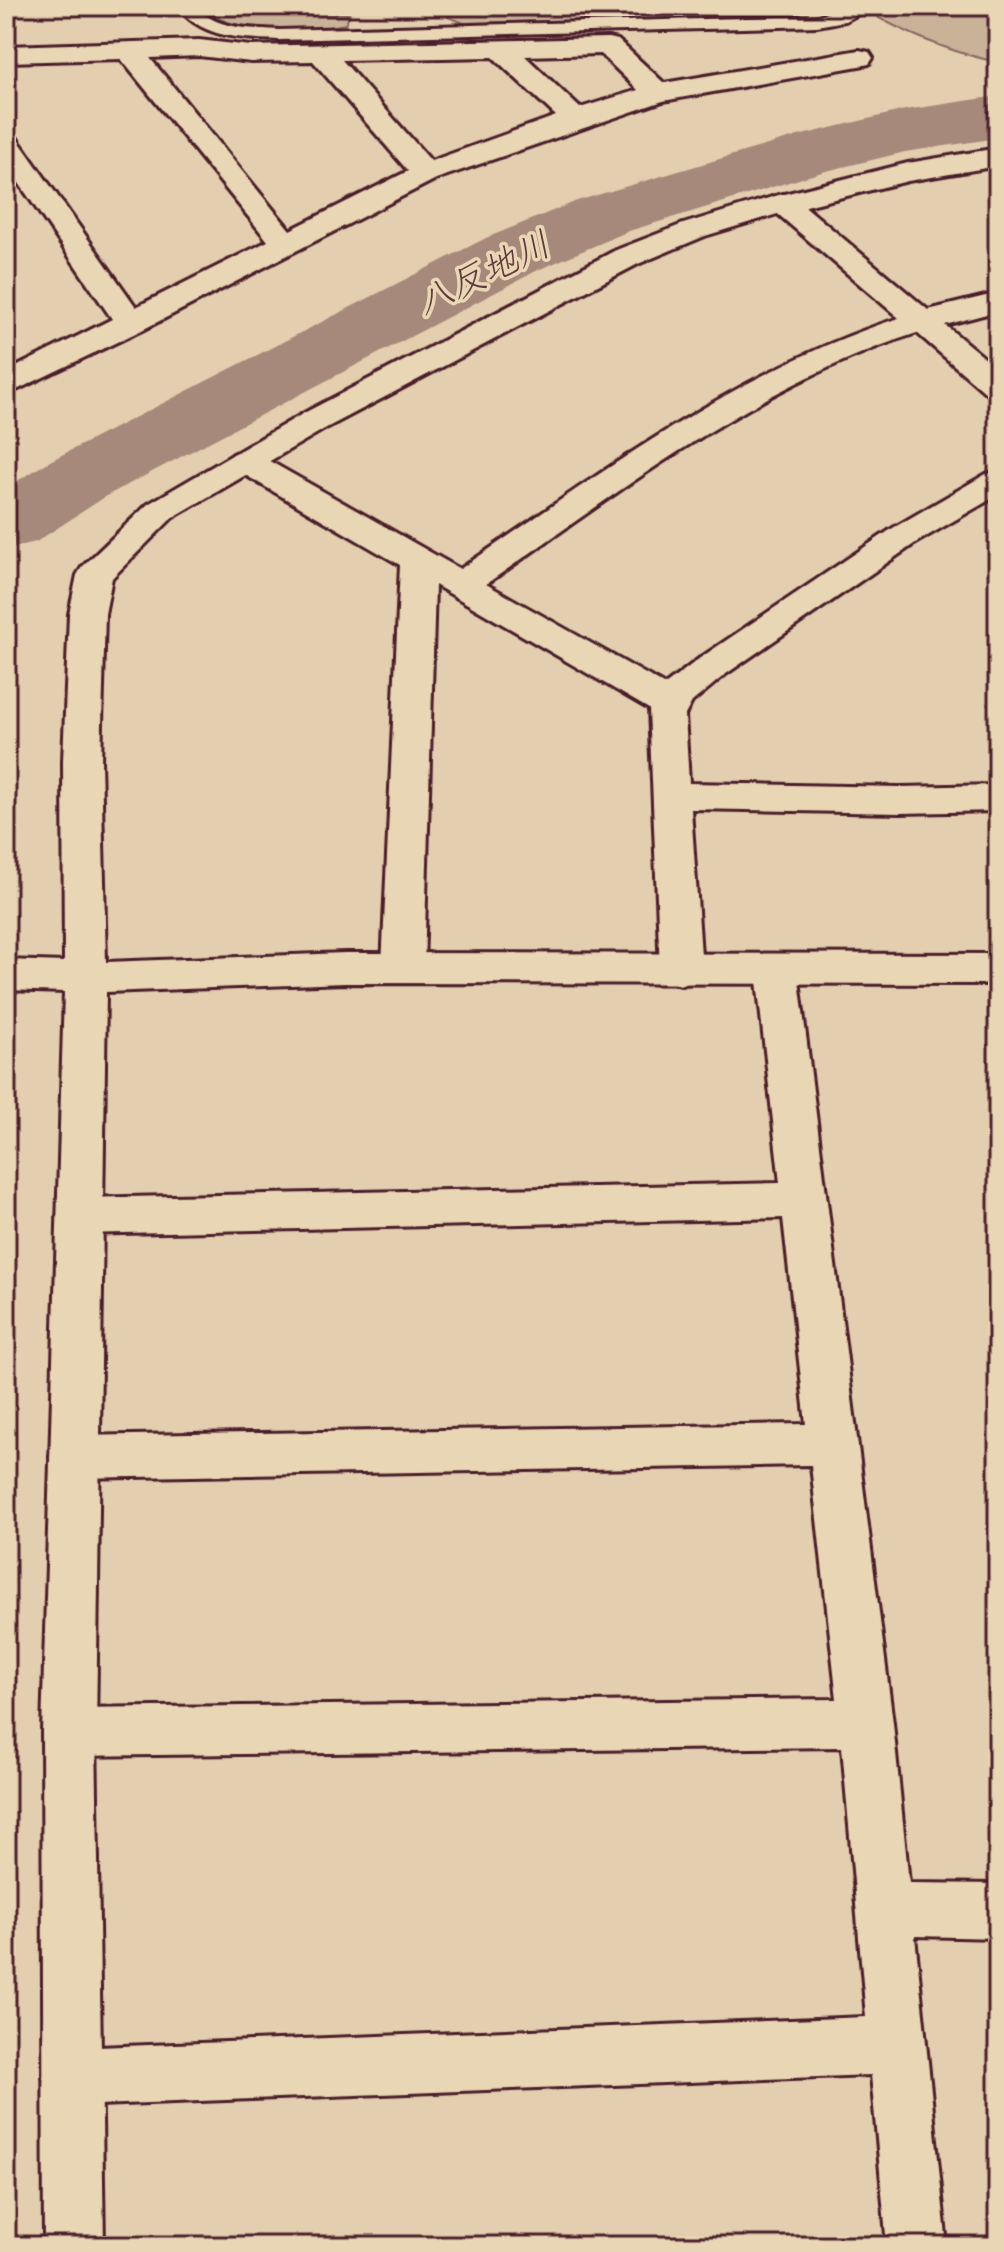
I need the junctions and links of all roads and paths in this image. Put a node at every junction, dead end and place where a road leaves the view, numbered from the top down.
1 (186, 6) edge
2 (864, 6) edge
3 (500, 48) junction
4 (129, 50) junction
5 (321, 53) junction
6 (6, 54) edge
7 (859, 58) dead end
8 (658, 93) junction
9 (575, 119) junction
10 (6, 143) edge
11 (998, 157) edge
12 (426, 173) junction
13 (783, 203) junction
14 (286, 244) junction
15 (998, 302) edge
16 (131, 323) junction
17 (921, 323) junction
18 (6, 385) edge
19 (998, 386) edge
20 (245, 461) junction
21 (998, 481) edge
22 (418, 561) junction
23 (461, 585) junction
24 (669, 704) junction
25 (673, 796) junction
26 (998, 798) edge
27 (403, 968) junction
28 (998, 969) edge
29 (681, 970) junction
30 (777, 972) junction
31 (6, 975) edge
32 (85, 979) junction
33 (804, 1200) junction
34 (80, 1216) junction
35 (833, 1444) junction
36 (74, 1457) junction
37 (866, 1723) junction
38 (69, 1732) junction
39 (883, 1909) junction
40 (998, 1911) edge
41 (896, 2045) junction
42 (72, 2077) junction
43 (74, 2246) edge
44 (917, 2246) edge

1 - 2 lane
3 - 5 street
3 - 8 street
3 - 9 street
4 - 5 street
4 - 6 street
4 - 14 street
5 - 12 street
7 - 8 street
8 - 9 street
9 - 12 street
10 - 16 street
11 - 13 street
12 - 14 street
13 - 17 street
13 - 20 street
14 - 16 street
15 - 17 street
16 - 18 street
17 - 19 street
17 - 23 street
20 - 22 street
20 - 32 street
21 - 24 street
22 - 23 street
22 - 27 street
23 - 24 street
24 - 25 street
25 - 26 street
25 - 29 street
27 - 29 street
27 - 32 street
28 - 30 street
29 - 30 street
30 - 33 street
31 - 32 street
32 - 34 street
33 - 34 street
33 - 35 street
34 - 36 street
35 - 36 street
35 - 37 street
36 - 38 street
37 - 38 street
37 - 39 street
38 - 42 street
39 - 40 street
39 - 41 street
41 - 42 street
41 - 44 street
42 - 43 street

